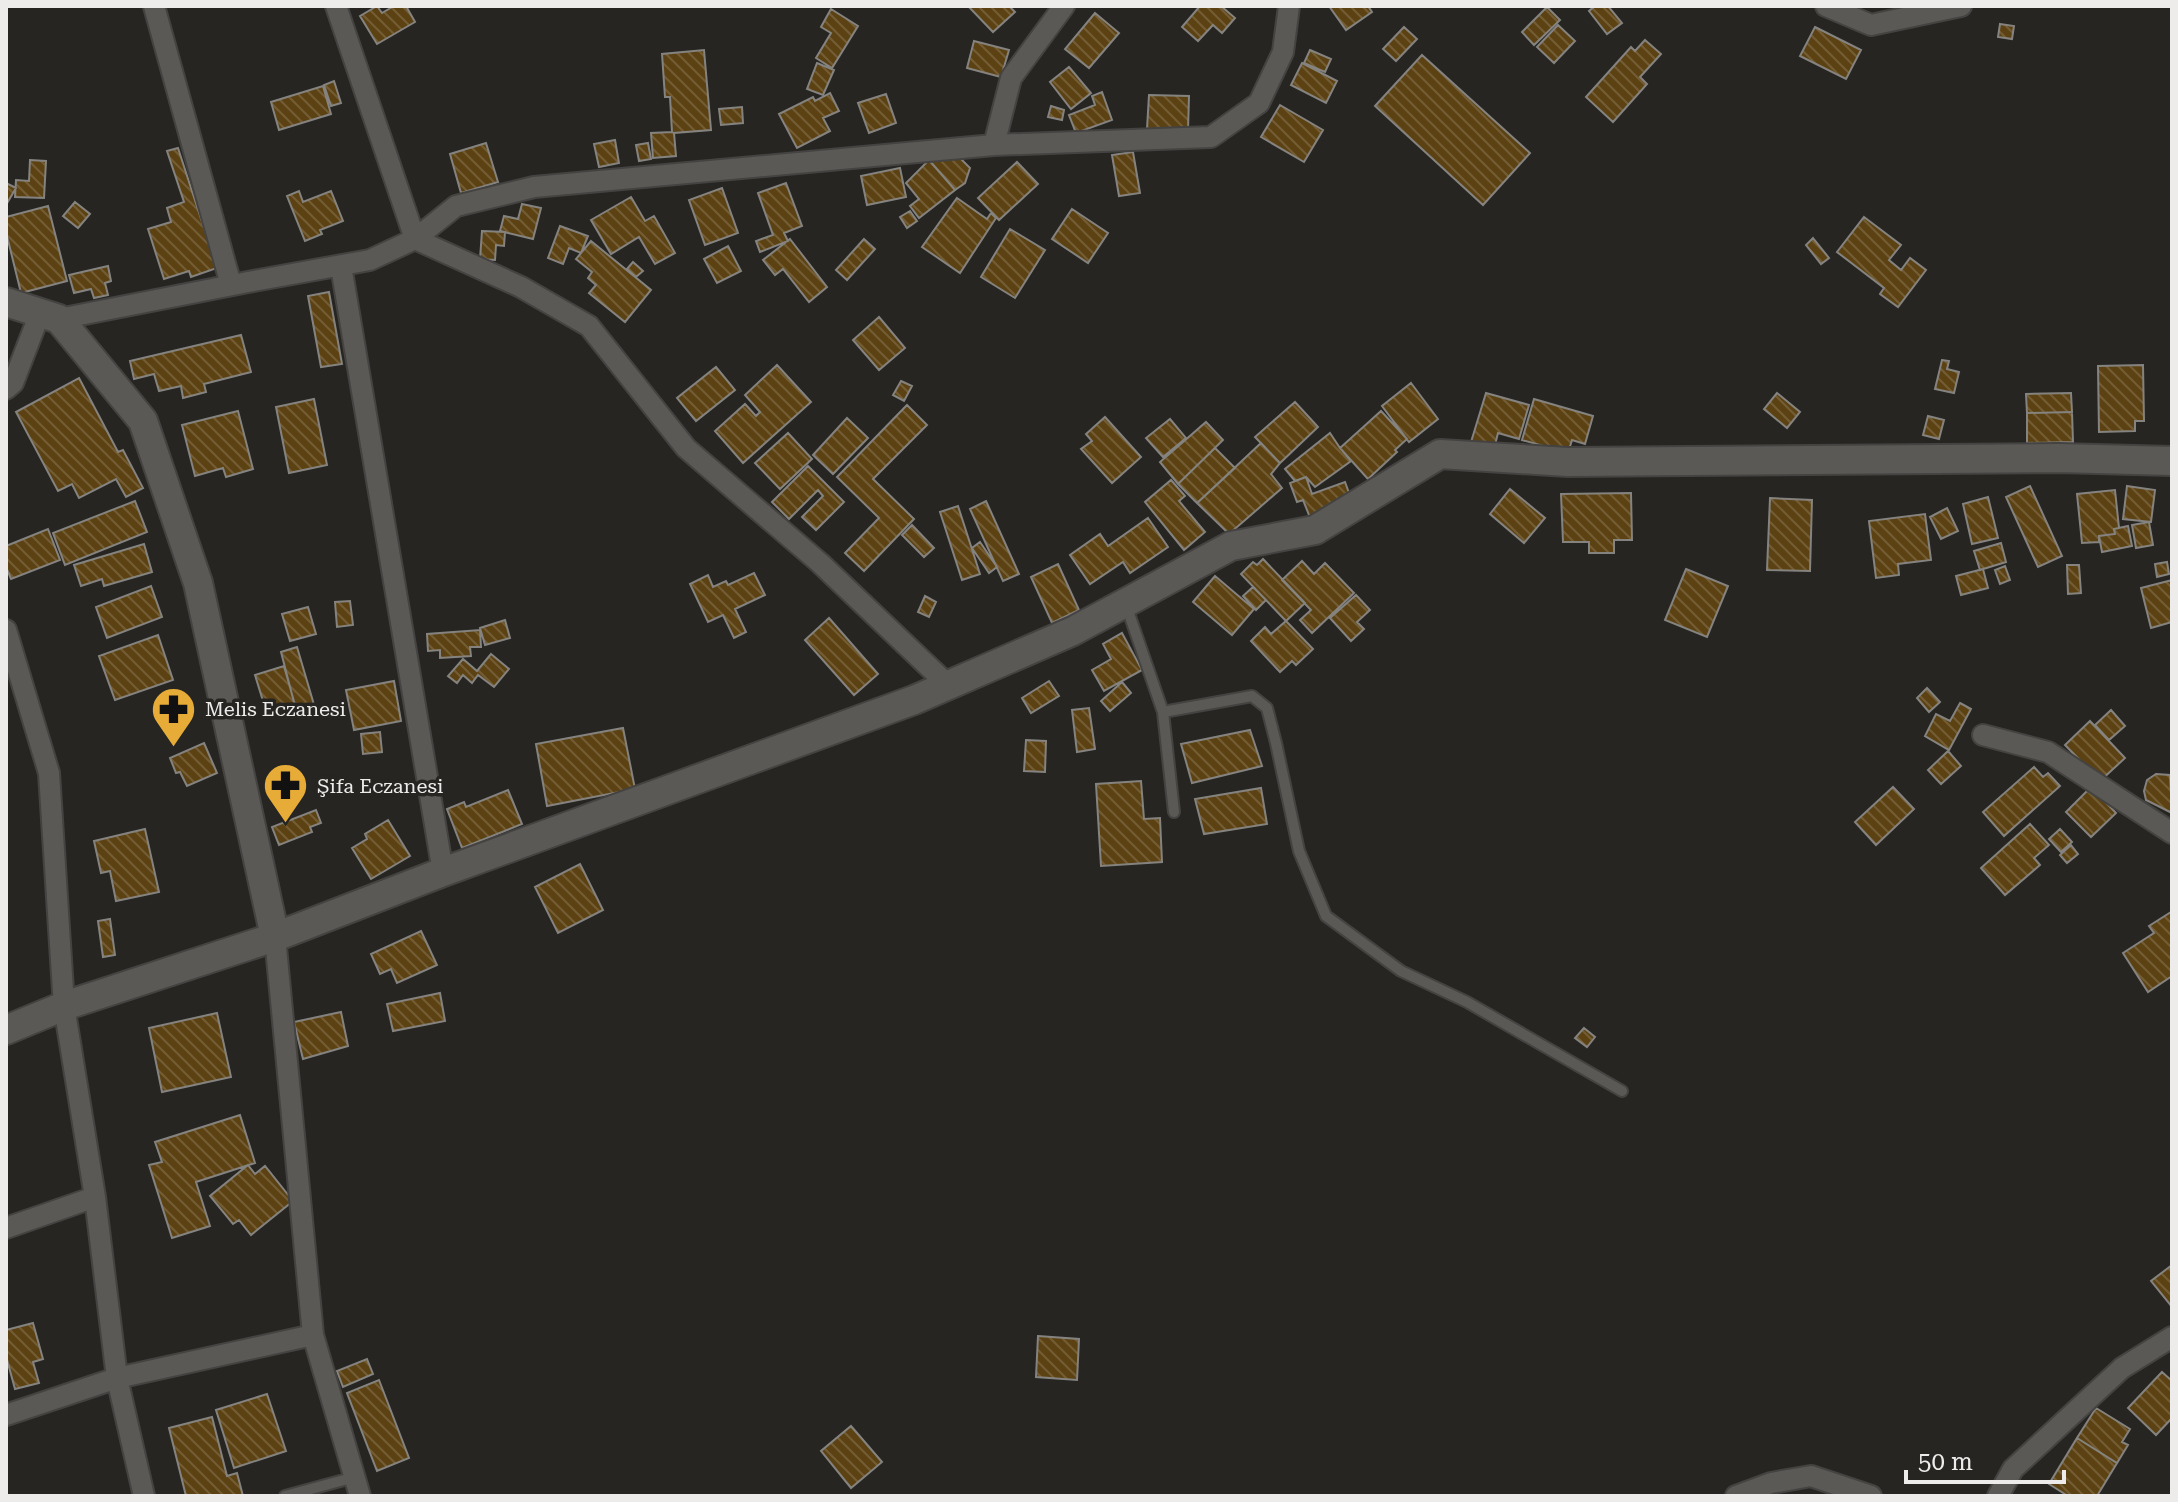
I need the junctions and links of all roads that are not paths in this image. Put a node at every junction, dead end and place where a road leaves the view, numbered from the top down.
1 (154, 6) edge
2 (336, 6) edge
3 (1064, 6) edge
4 (1289, 6) edge
5 (1826, 6) edge
6 (1961, 6) edge
7 (994, 145) junction
8 (415, 239) junction
9 (341, 266) junction
10 (231, 285) junction
11 (6, 302) edge
12 (49, 316) junction
13 (6, 389) edge
14 (2172, 461) edge
15 (1125, 603) junction
16 (6, 630) edge
17 (948, 685) junction
18 (1163, 712) junction
19 (1983, 735) dead end
20 (1174, 812) dead end
21 (2172, 833) edge
22 (443, 872) junction
23 (275, 937) junction
24 (64, 1006) junction
25 (6, 1030) edge
26 (1622, 1091) dead end
27 (95, 1197) junction
28 (6, 1228) edge
29 (313, 1335) junction
30 (2172, 1337) edge
31 (117, 1378) junction
32 (6, 1415) edge
33 (357, 1486) edge
34 (144, 1496) edge
35 (285, 1496) edge
36 (1736, 1496) edge
37 (1871, 1496) edge
38 (1998, 1496) edge

1 - 10 street
2 - 8 street
3 - 7 street
4 - 7 street
5 - 6 street
7 - 8 street
8 - 9 street
8 - 17 street
9 - 10 street
9 - 22 street
10 - 12 street
11 - 12 street
12 - 13 street
12 - 23 street
14 - 15 street
15 - 17 street
15 - 18 lane
16 - 24 street
17 - 22 street
18 - 20 lane
18 - 26 lane
19 - 21 street
22 - 23 street
23 - 24 street
23 - 29 street
24 - 25 street
24 - 27 street
27 - 28 street
27 - 31 street
29 - 31 street
29 - 33 street
30 - 38 street
31 - 32 street
31 - 34 street
33 - 35 lane
36 - 37 street

